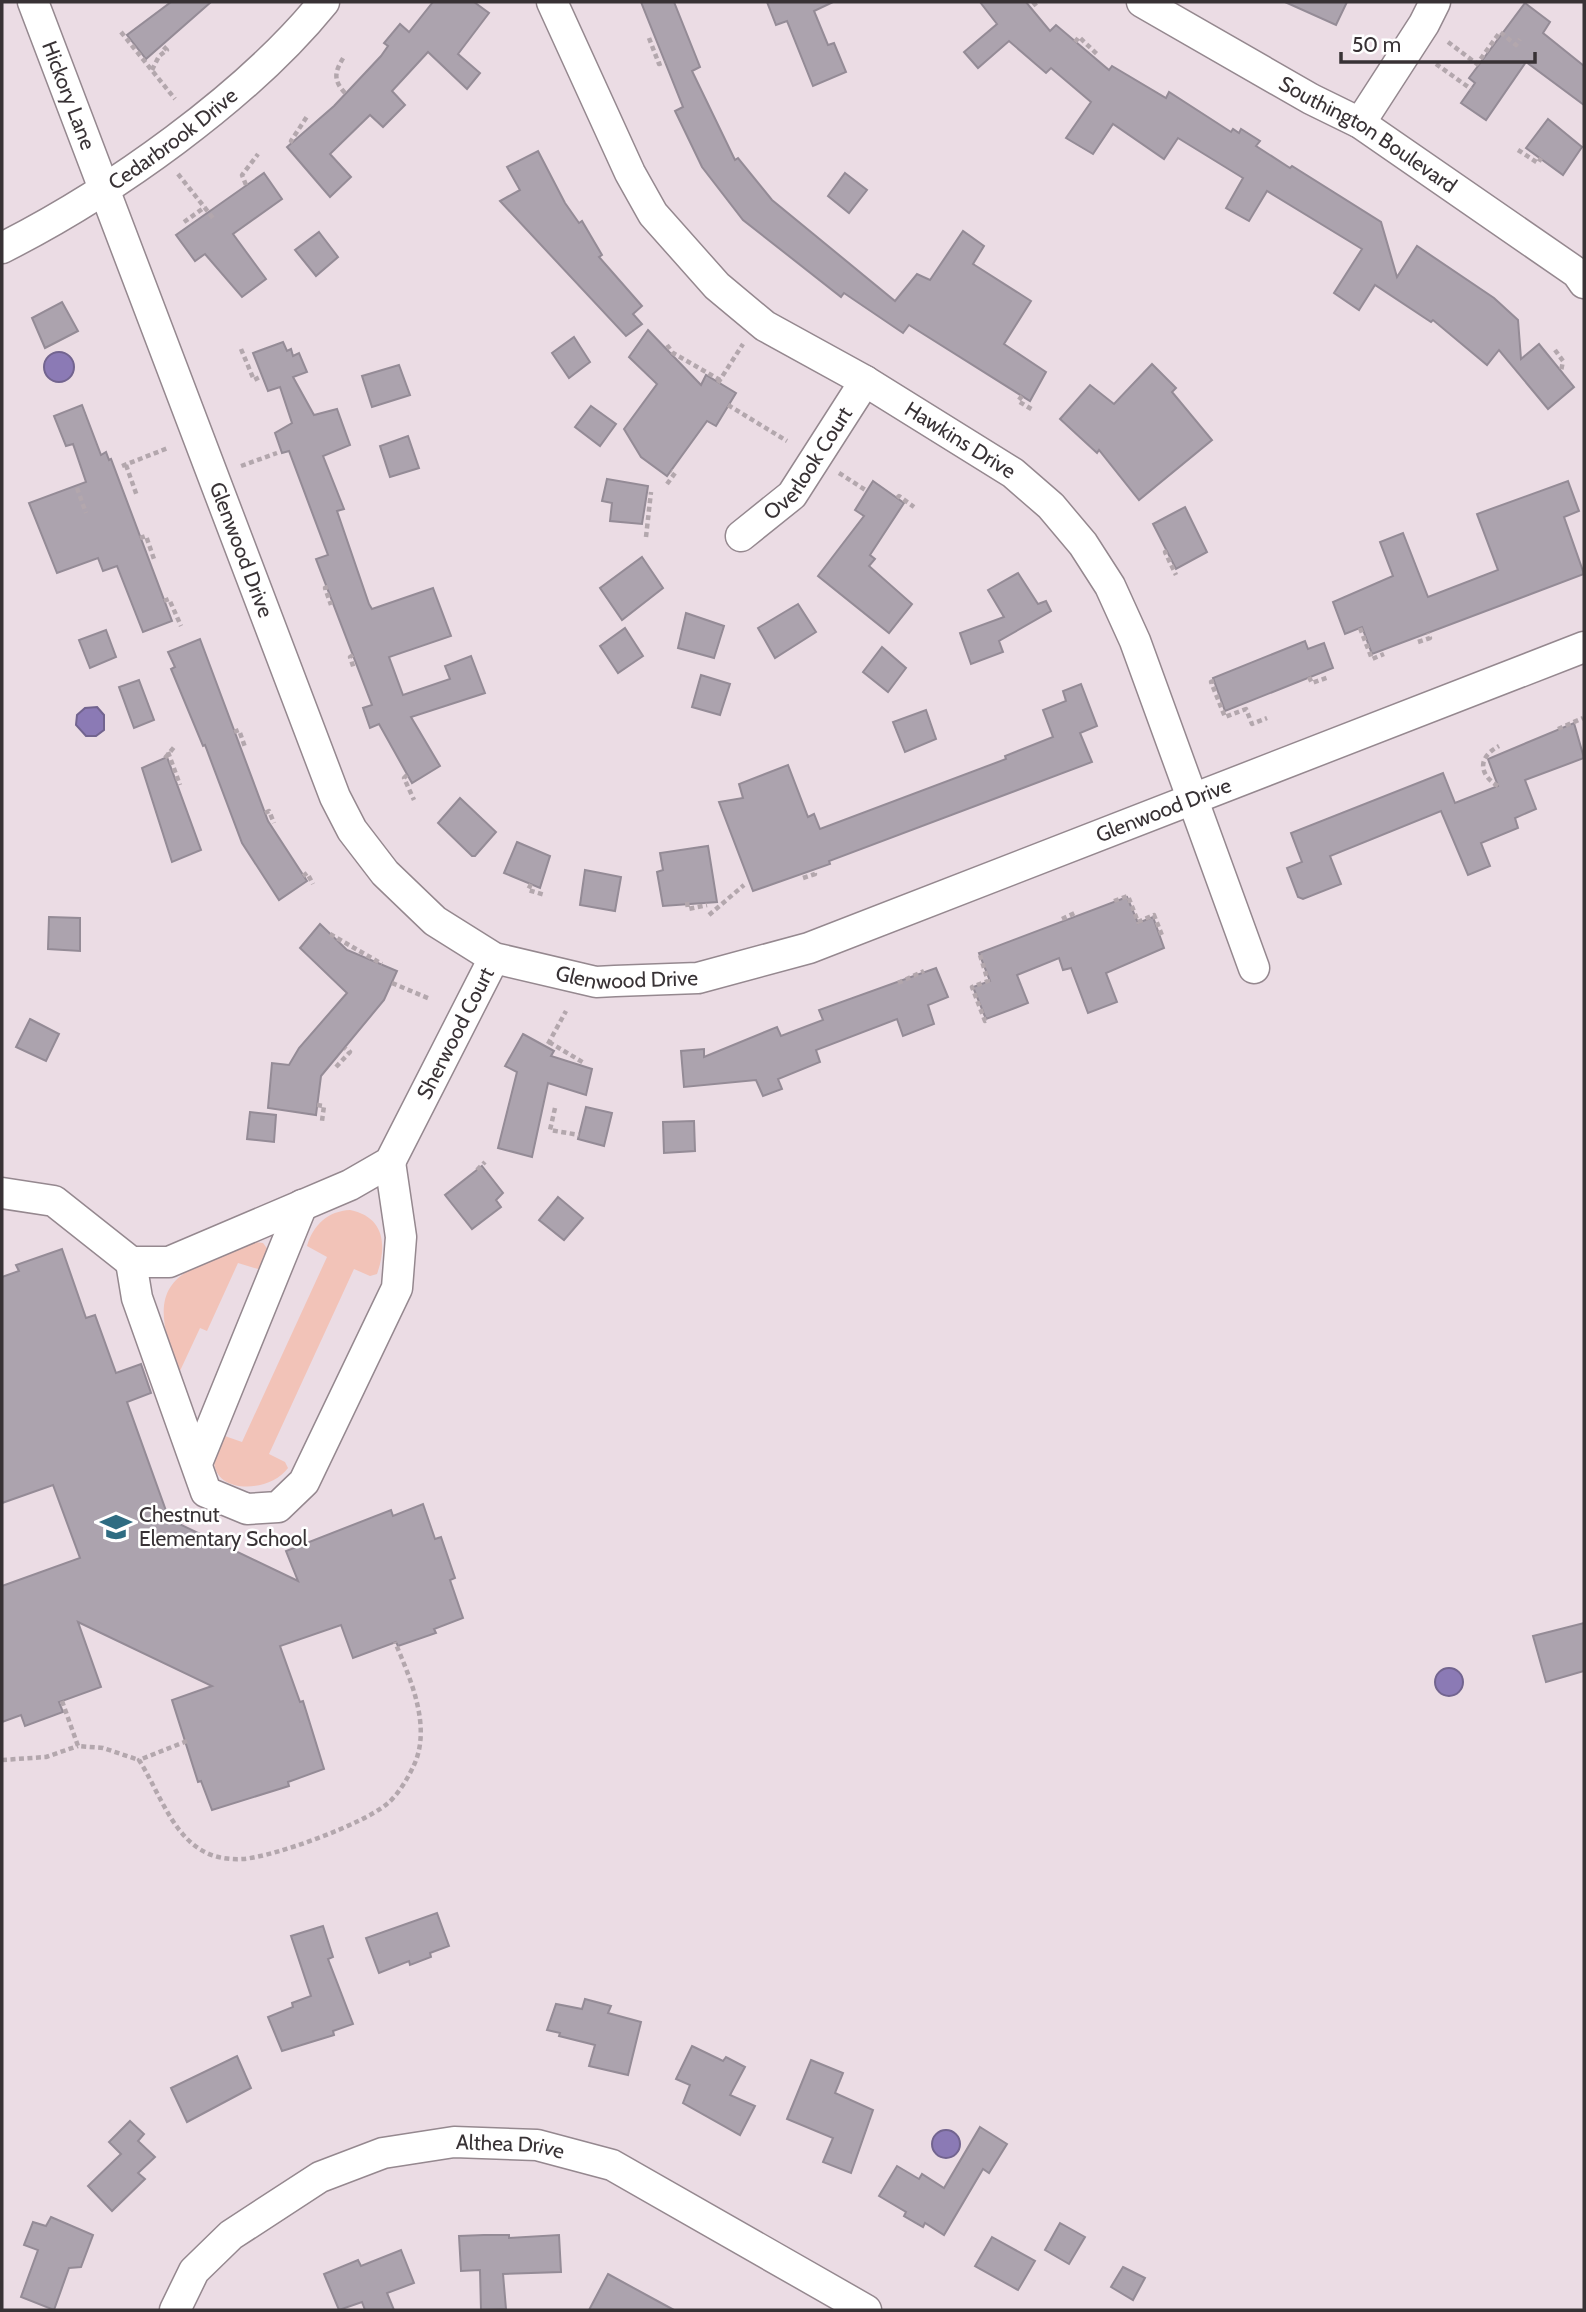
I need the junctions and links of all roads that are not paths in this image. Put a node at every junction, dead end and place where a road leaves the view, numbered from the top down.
1 (33, 2) edge
2 (324, 2) edge
3 (552, 2) edge
4 (1142, 2) edge
5 (1435, 2) edge
6 (1360, 123) junction
7 (103, 188) junction
8 (2, 248) edge
9 (1584, 283) edge
10 (865, 380) junction
11 (741, 536) dead end
12 (1584, 647) edge
13 (1194, 800) junction
14 (494, 958) junction
15 (1254, 968) dead end
16 (390, 1162) junction
17 (2, 1193) edge
18 (302, 1205) junction
19 (131, 1262) junction
20 (197, 1463) junction
21 (175, 2310) edge
22 (866, 2310) edge

1 - 7 street, Hickory Lane
2 - 7 street, Cedarbrook Drive
3 - 10 street, Hawkins Drive
4 - 6 street, Southington Boulevard
5 - 6 street
6 - 9 street, Southington Boulevard
7 - 8 street, Cedarbrook Drive
7 - 14 street, Glenwood Drive
10 - 11 street, Overlook Court
10 - 13 street, Hawkins Drive
12 - 13 street, Glenwood Drive
13 - 14 street, Glenwood Drive
13 - 15 street, Hawkins Drive
14 - 16 street, Sherwood Court
16 - 18 street
16 - 20 street
17 - 19 street
18 - 19 street
18 - 20 street
19 - 20 street
21 - 22 street, Althea Drive

